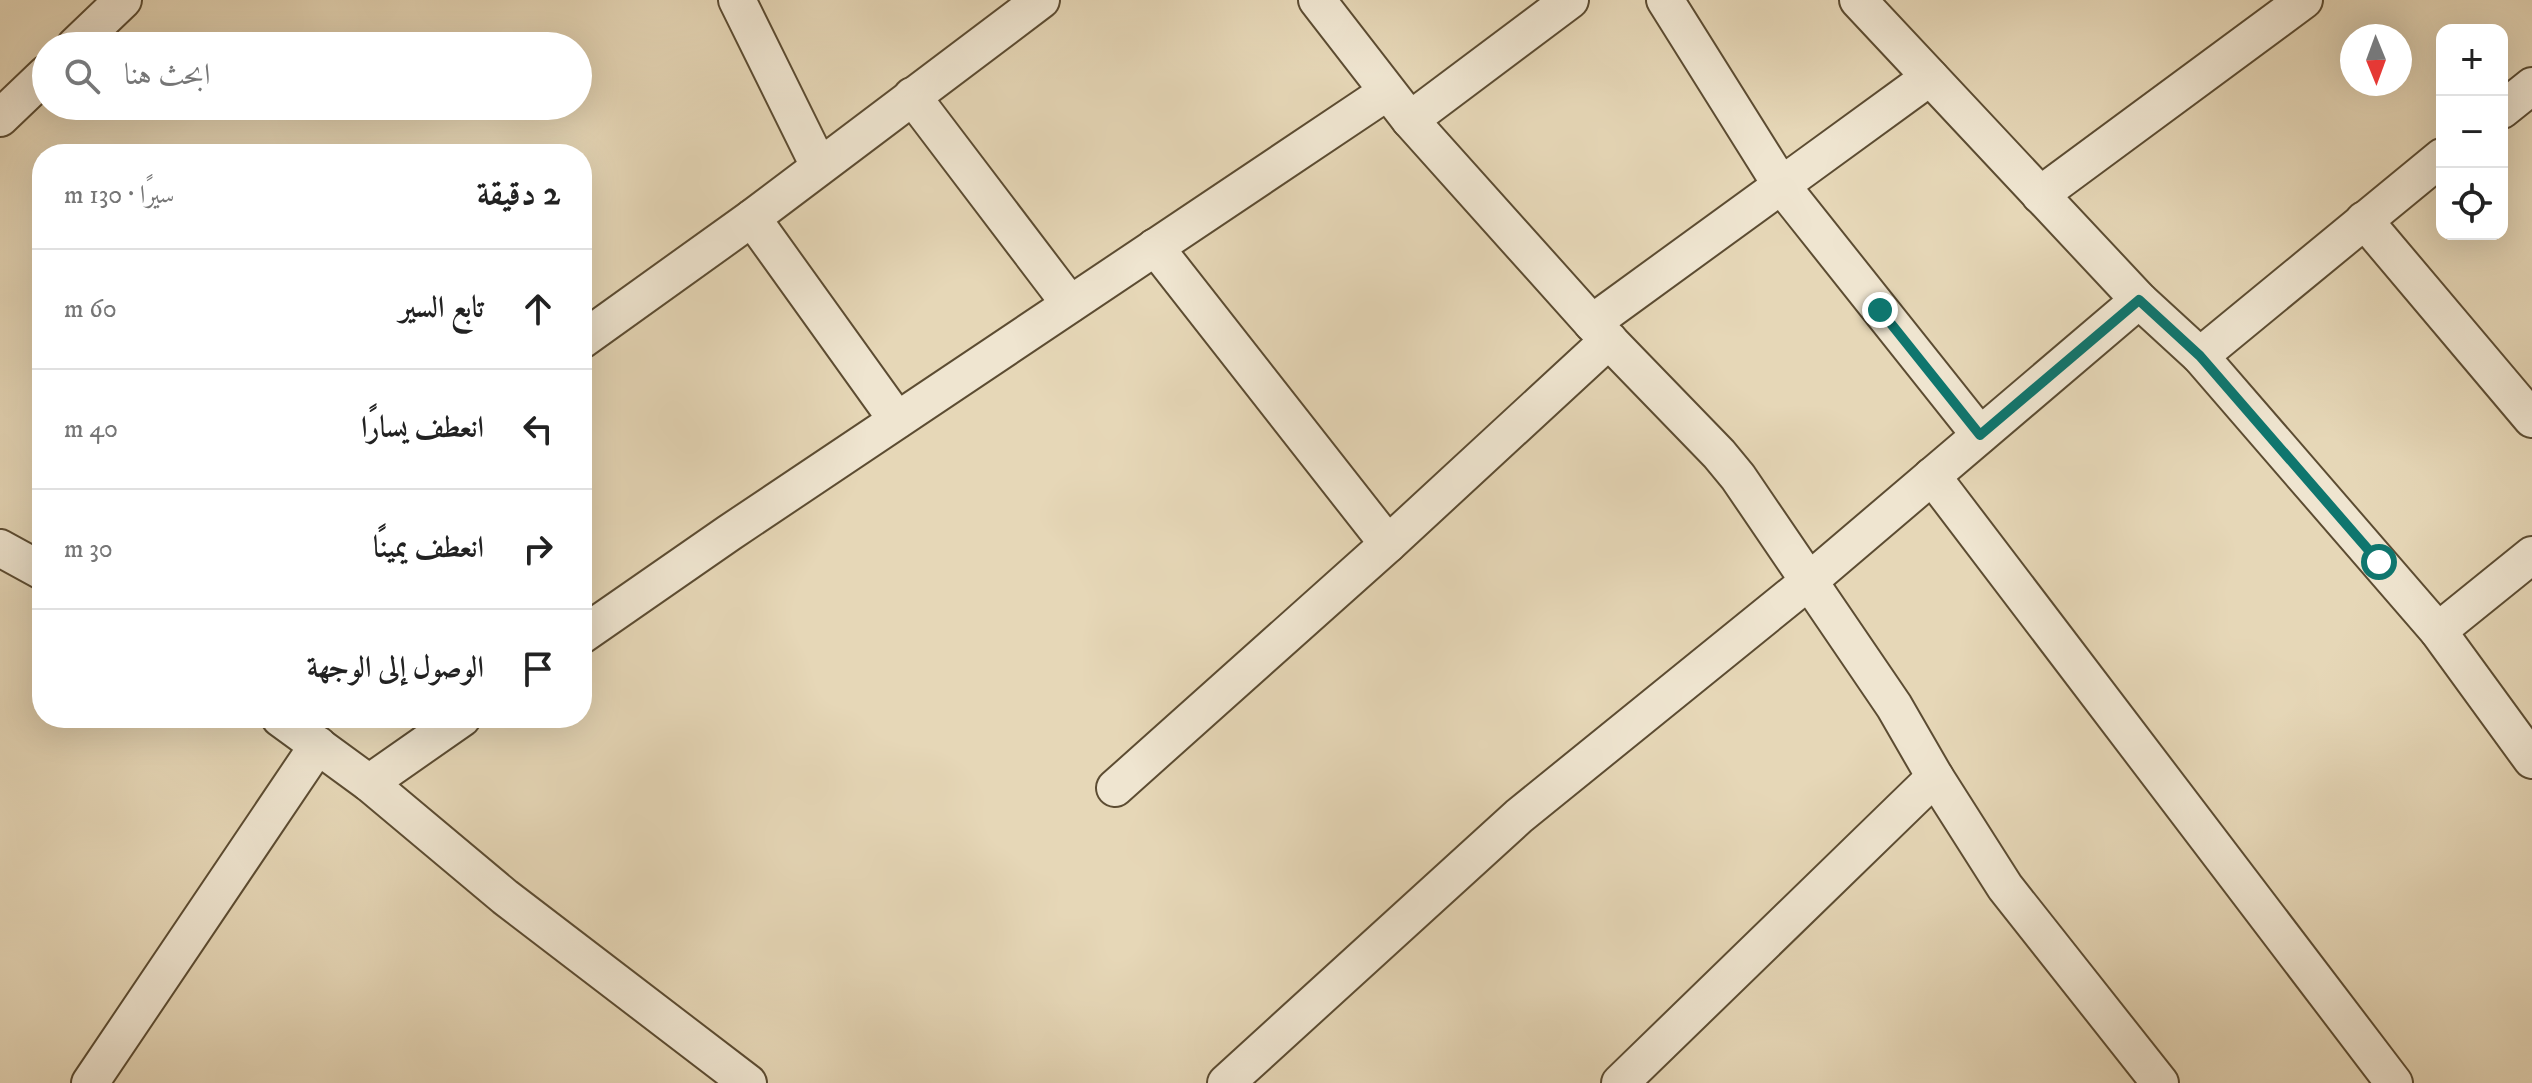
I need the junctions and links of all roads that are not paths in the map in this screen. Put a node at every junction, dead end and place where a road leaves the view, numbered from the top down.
1 (123, 0) edge
2 (737, 0) edge
3 (1041, 0) edge
4 (1317, 0) edge
5 (1570, 0) edge
6 (1665, 0) edge
7 (1858, 0) edge
8 (2304, 0) edge
9 (90, 32) edge
10 (1930, 77) junction
11 (2532, 86) edge
12 (32, 87) edge
13 (1387, 92) junction
14 (912, 96) junction
15 (2508, 105) edge
16 (0, 118) edge
17 (1410, 120) junction
18 (2436, 162) edge
19 (819, 166) junction
20 (1781, 185) junction
21 (2040, 195) junction
22 (752, 218) junction
23 (2364, 220) junction
24 (1155, 247) junction
25 (2139, 300) junction
26 (1070, 304) junction
27 (1600, 331) junction
28 (592, 333) edge
29 (2200, 356) junction
30 (2532, 419) edge
31 (897, 420) junction
32 (1980, 435) junction
33 (1932, 476) junction
34 (1388, 544) junction
35 (0, 548) edge
36 (2532, 555) edge
37 (32, 566) edge
38 (1809, 581) junction
39 (592, 628) edge
40 (2438, 631) junction
41 (294, 728) edge
42 (448, 728) edge
43 (318, 745) junction
44 (2532, 760) edge
45 (1935, 777) junction
46 (369, 783) junction
47 (1115, 788) dead end
48 (90, 1083) edge
49 (748, 1083) edge
50 (1226, 1083) edge
51 (1620, 1083) edge
52 (2160, 1083) edge
53 (2394, 1083) edge

1 - 9 street
2 - 19 street
3 - 14 street
4 - 13 street
5 - 17 street
6 - 20 street
7 - 10 street
8 - 21 street
10 - 20 street
10 - 21 street
11 - 15 street
12 - 16 street
13 - 17 street
13 - 24 street
14 - 19 street
14 - 26 street
17 - 27 street
18 - 23 street
19 - 22 street
20 - 27 street
20 - 32 street
21 - 25 street
22 - 28 street
22 - 31 street
23 - 29 street
23 - 30 street
24 - 26 street
24 - 34 street
25 - 29 street
25 - 32 street
26 - 31 street
27 - 34 street
27 - 38 street
29 - 40 street
31 - 39 street
32 - 33 street
33 - 38 street
33 - 53 street
34 - 47 street
35 - 37 street
36 - 40 street
38 - 45 street
38 - 50 street
40 - 44 street
41 - 43 street
42 - 46 street
43 - 46 street
43 - 48 street
45 - 51 street
45 - 52 street
46 - 49 street

